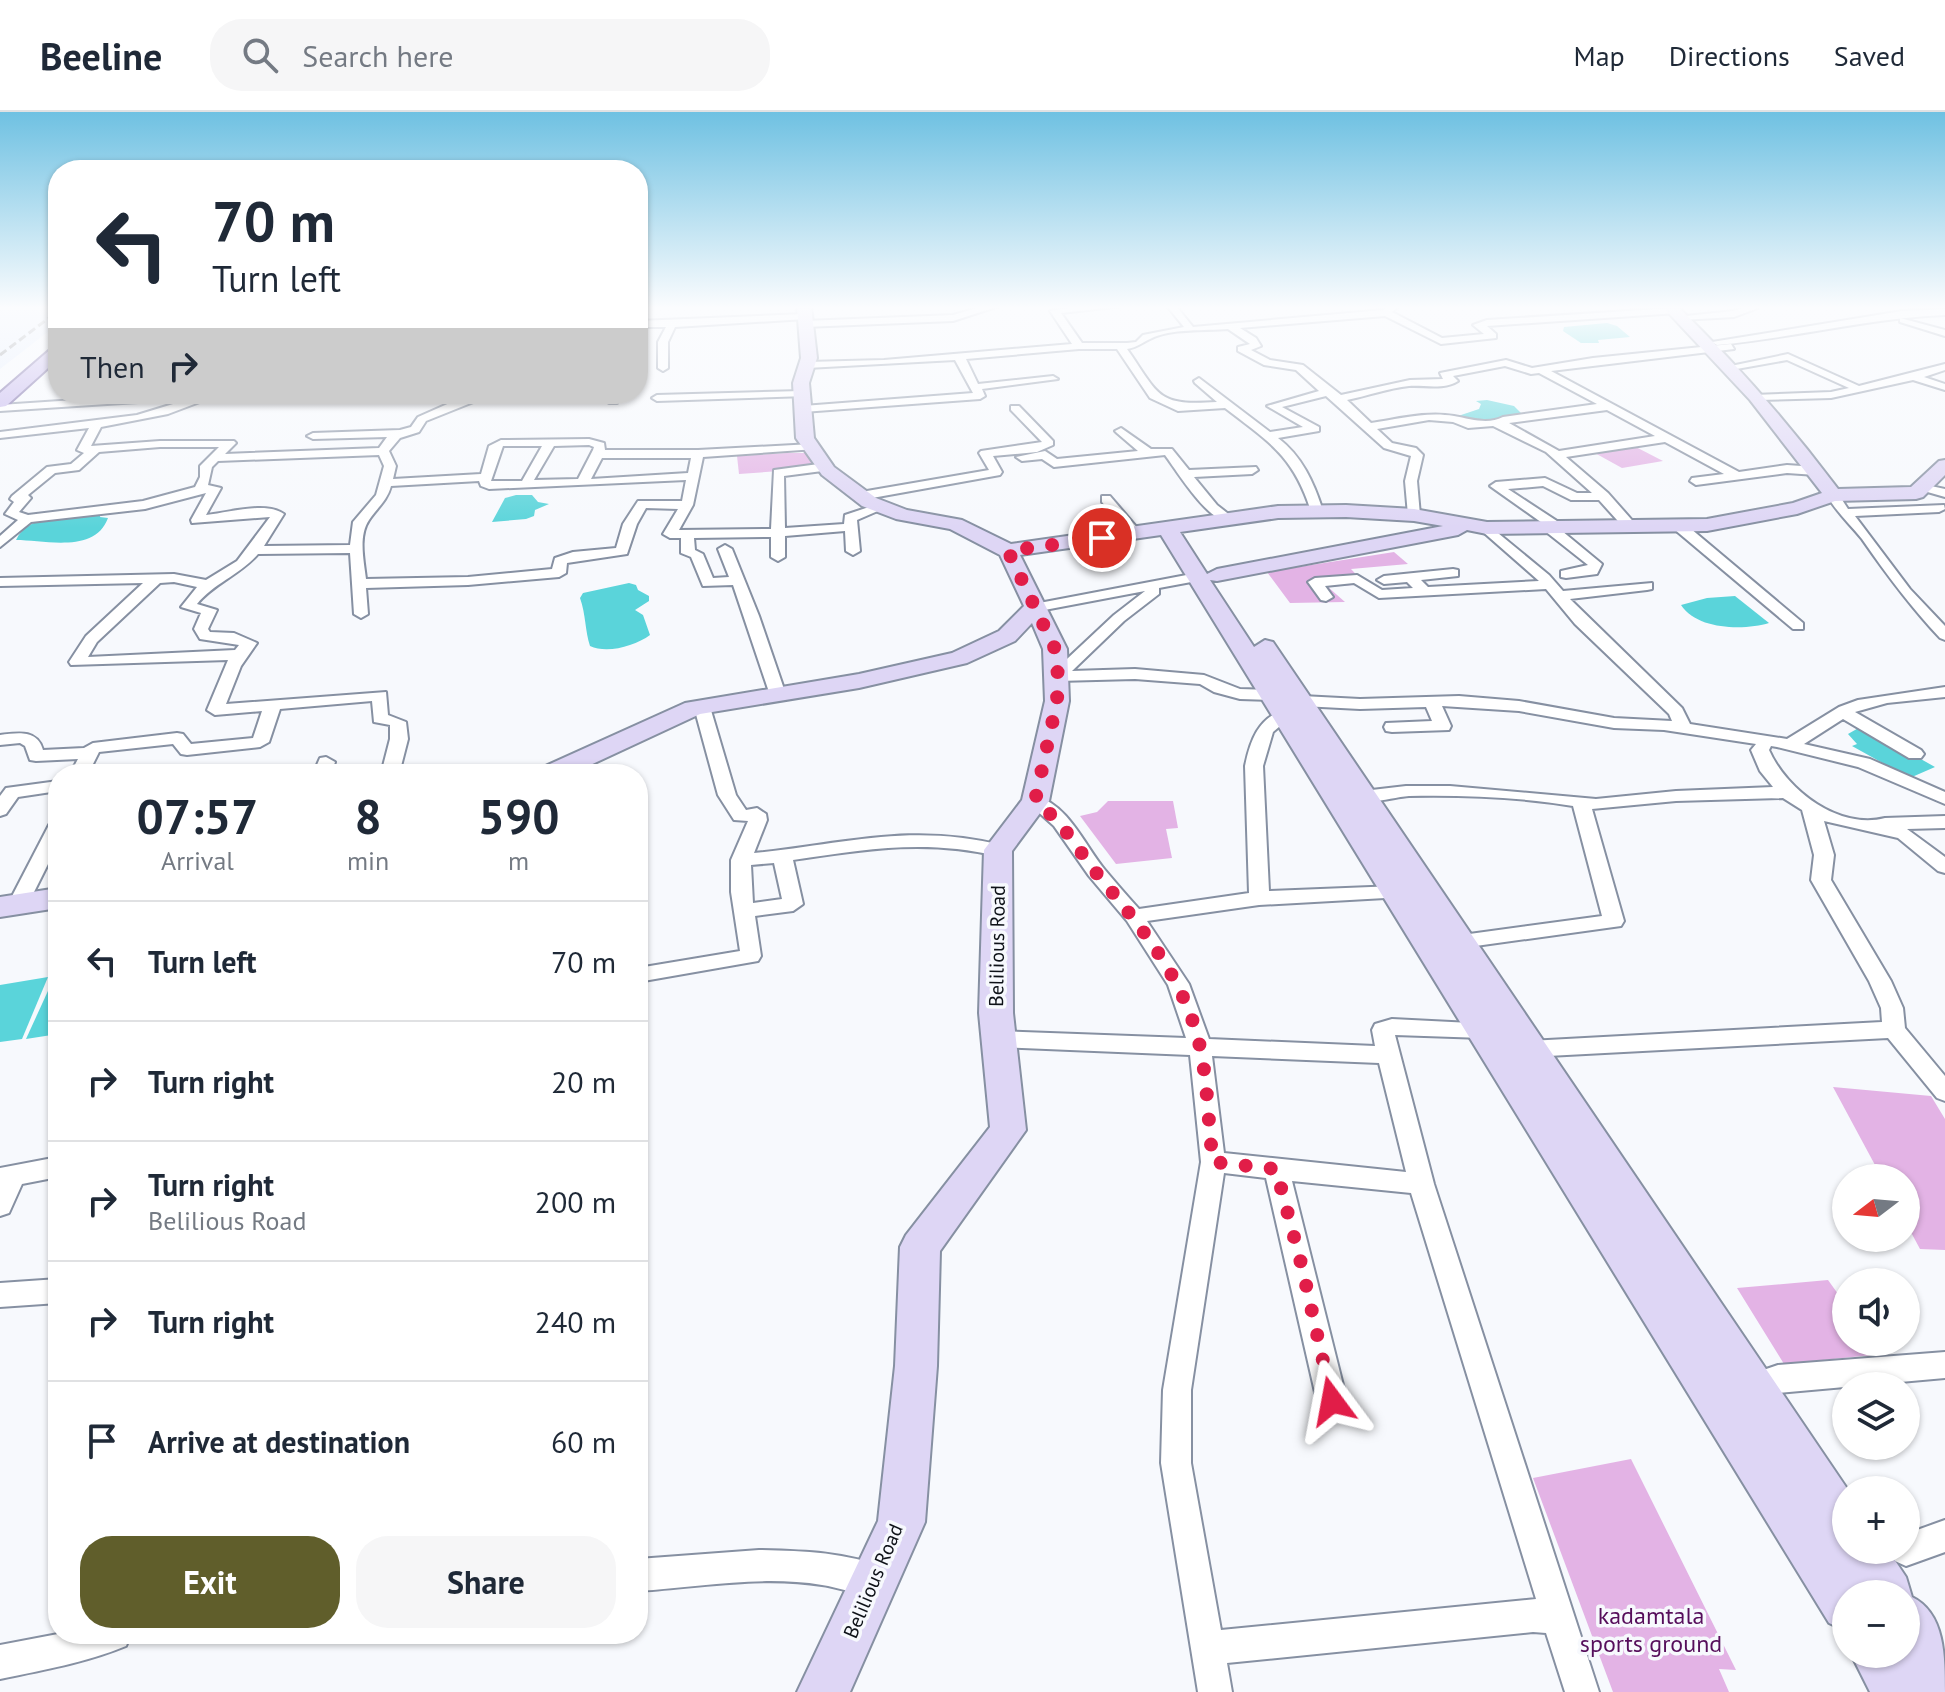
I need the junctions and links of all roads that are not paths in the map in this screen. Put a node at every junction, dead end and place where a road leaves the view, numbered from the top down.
1 (27, 380) edge
2 (806, 380) edge
3 (852, 380) edge
4 (971, 380) edge
5 (1046, 380) edge
6 (1143, 380) edge
7 (1313, 380) edge
8 (1451, 380) edge
9 (1561, 380) edge
10 (1742, 380) edge
11 (1839, 380) edge
12 (1898, 380) edge
13 (1922, 380) edge
14 (1199, 381) dead end
15 (1007, 384) junction
16 (975, 387) junction
17 (1855, 387) junction
18 (1945, 387) edge
19 (804, 390) junction
20 (1327, 392) junction
21 (1757, 397) junction
22 (657, 398) dead end
23 (1339, 399) junction
24 (48, 402) edge
25 (185, 404) edge
26 (460, 404) edge
27 (0, 405) edge
28 (1227, 405) junction
29 (1611, 406) junction
30 (96, 426) junction
31 (1368, 427) junction
32 (1504, 427) junction
33 (1121, 431) dead end
34 (398, 433) junction
35 (0, 435) edge
36 (313, 436) dead end
37 (1267, 436) junction
38 (1666, 438) junction
39 (550, 443) junction
40 (97, 448) junction
41 (383, 451) junction
42 (599, 454) junction
43 (698, 454) junction
44 (1150, 454) junction
45 (1557, 455) junction
46 (819, 457) junction
47 (216, 458) junction
48 (989, 460) junction
49 (1945, 465) edge
50 (1252, 470) dead end
51 (1816, 471) junction
52 (1185, 474) junction
53 (693, 476) junction
54 (1737, 476) junction
55 (486, 477) junction
56 (1696, 481) dead end
57 (385, 483) junction
58 (583, 483) junction
59 (526, 484) junction
60 (1921, 486) junction
61 (200, 489) junction
62 (1945, 493) edge
63 (1833, 495) junction
64 (1604, 496) junction
65 (1106, 499) dead end
66 (871, 502) junction
67 (687, 505) junction
68 (1939, 508) dead end
69 (1910, 510) junction
70 (1317, 511) junction
71 (1845, 513) junction
72 (1414, 515) junction
73 (27, 519) junction
74 (1226, 519) junction
75 (1679, 526) junction
76 (1858, 526) junction
77 (851, 527) junction
78 (1479, 527) junction
79 (1631, 527) junction
80 (1554, 528) junction
81 (1162, 529) junction
82 (777, 533) junction
83 (687, 534) junction
84 (3, 537) edge
85 (357, 549) junction
86 (725, 549) dead end
87 (251, 550) junction
88 (853, 551) dead end
89 (1008, 551) junction
90 (778, 557) dead end
91 (1453, 573) dead end
92 (1566, 574) dead end
93 (1207, 576) junction
94 (1410, 577) junction
95 (156, 579) junction
96 (1384, 580) dead end
97 (736, 581) junction
98 (0, 582) edge
99 (205, 584) junction
100 (358, 584) junction
101 (1647, 586) dead end
102 (1155, 587) junction
103 (1556, 590) junction
104 (1424, 591) junction
105 (1326, 597) dead end
106 (1034, 608) junction
107 (361, 614) dead end
108 (1798, 626) dead end
109 (1945, 635) edge
110 (236, 655) junction
111 (1058, 676) junction
112 (1945, 692) edge
113 (778, 695) junction
114 (1431, 701) junction
115 (273, 704) junction
116 (1286, 704) junction
117 (702, 707) junction
118 (1845, 711) junction
119 (1392, 727) dead end
120 (1684, 728) junction
121 (0, 740) edge
122 (1775, 743) junction
123 (91, 753) junction
124 (1915, 754) dead end
125 (85, 764) edge
126 (393, 764) edge
127 (573, 764) edge
128 (48, 787) edge
129 (1787, 792) junction
130 (1363, 796) junction
131 (1945, 799) edge
132 (1035, 801) junction
133 (1581, 802) junction
134 (1811, 808) junction
135 (0, 810) edge
136 (1945, 822) edge
137 (1855, 824) junction
138 (48, 842) edge
139 (998, 850) junction
140 (783, 856) junction
141 (741, 860) junction
142 (1945, 867) edge
143 (1396, 892) junction
144 (1259, 898) junction
145 (48, 900) edge
146 (9, 906) edge
147 (743, 911) junction
148 (1134, 916) junction
149 (1444, 943) junction
150 (648, 973) edge
151 (1483, 1030) junction
152 (1894, 1030) junction
153 (998, 1039) junction
154 (1200, 1047) junction
155 (1529, 1049) junction
156 (1388, 1055) junction
157 (1945, 1092) edge
158 (1213, 1162) junction
159 (48, 1169) edge
160 (1276, 1169) junction
161 (6, 1177) edge
162 (1421, 1184) junction
163 (0, 1205) edge
164 (1655, 1270) junction
165 (48, 1292) edge
166 (0, 1295) edge
167 (1945, 1365) edge
168 (1753, 1387) junction
169 (1332, 1401) dead end
170 (1832, 1493) edge
171 (1945, 1536) edge
172 (1920, 1544) edge
173 (648, 1574) edge
174 (877, 1580) junction
175 (1832, 1581) edge
176 (1557, 1617) junction
177 (1920, 1640) edge
178 (83, 1644) edge
179 (1207, 1649) junction
180 (0, 1662) edge
181 (1885, 1668) edge
182 (1945, 1678) edge
183 (823, 1692) edge
184 (1215, 1692) edge
185 (1582, 1692) edge
186 (1900, 1692) edge

1 - 27 main road
2 - 19 main road
3 - 19 street
4 - 16 street
5 - 15 street
6 - 28 street
7 - 20 street
8 - 23 street
9 - 29 street
10 - 21 main road
11 - 17 street
12 - 17 street
13 - 18 street
14 - 28 street
15 - 16 street
15 - 48 street
16 - 19 street
17 - 21 street
19 - 22 street
19 - 46 main road
20 - 23 street
20 - 37 street
21 - 51 main road
23 - 31 street
24 - 27 street
25 - 30 street
26 - 34 street
28 - 37 street
29 - 32 street
29 - 38 street
30 - 35 street
30 - 40 street
31 - 32 street
31 - 72 street
32 - 45 street
33 - 44 street
34 - 36 street
34 - 41 street
37 - 70 street
38 - 45 street
38 - 54 street
39 - 42 street
39 - 55 street
39 - 59 street
40 - 47 street
40 - 73 street
41 - 47 street
41 - 57 street
42 - 43 street
42 - 58 street
43 - 46 street
43 - 53 street
44 - 48 street
44 - 52 street
45 - 64 street
46 - 66 main road
46 - 82 street
47 - 61 street
48 - 66 street
49 - 60 main road
50 - 52 street
51 - 54 street
51 - 63 main road
52 - 74 street
53 - 58 street
53 - 67 street
54 - 56 street
55 - 57 street
55 - 59 street
57 - 85 street
58 - 59 street
60 - 62 street
60 - 63 main road
61 - 73 street
61 - 87 street
63 - 71 street
63 - 75 main road
64 - 79 street
64 - 80 street
65 - 81 street
66 - 77 street
66 - 89 main road
67 - 83 street
67 - 100 street
68 - 69 street
69 - 71 street
69 - 76 street
70 - 72 main road
70 - 74 main road
71 - 76 street
72 - 78 main road
73 - 84 street
74 - 81 main road
75 - 79 main road
75 - 108 street
76 - 109 street
77 - 82 street
77 - 88 street
78 - 80 main road
78 - 93 main road
78 - 103 street
79 - 80 main road
80 - 92 street
81 - 89 main road
81 - 93 main road
82 - 83 street
82 - 90 street
83 - 97 street
85 - 87 street
85 - 100 street
86 - 97 street
87 - 99 street
89 - 106 main road
91 - 94 street
93 - 102 street
93 - 116 main road
94 - 96 street
94 - 104 street
95 - 98 street
95 - 99 street
95 - 110 street
97 - 113 street
99 - 110 street
100 - 107 street
101 - 103 street
102 - 106 street
102 - 111 street
103 - 104 street
103 - 120 street
104 - 105 street
106 - 111 main road
106 - 113 main road
110 - 115 street
111 - 116 street
111 - 132 main road
112 - 118 street
113 - 117 main road
114 - 116 street
114 - 119 street
114 - 120 street
115 - 123 street
115 - 126 street
116 - 130 main road
116 - 143 main road
116 - 144 street
117 - 127 main road
117 - 141 street
118 - 122 street
118 - 124 street
120 - 122 street
121 - 123 street
122 - 129 street
122 - 131 street
123 - 125 street
128 - 135 street
129 - 133 street
129 - 134 street
130 - 133 street
130 - 149 main road
132 - 139 main road
132 - 148 street
133 - 149 street
134 - 137 street
134 - 152 street
136 - 137 street
137 - 142 street
138 - 146 street
139 - 140 street
139 - 153 main road, Belilious Road
140 - 141 street
140 - 147 street
141 - 147 street
143 - 144 street
143 - 149 main road
144 - 148 street
145 - 146 main road
147 - 150 street
148 - 154 street
149 - 151 main road
149 - 155 main road
151 - 156 street
151 - 164 main road
152 - 155 street
152 - 157 street
153 - 154 street
153 - 174 main road, Belilious Road
154 - 156 street
154 - 158 street
155 - 164 main road
156 - 162 street
158 - 160 street
158 - 179 street
159 - 161 street
160 - 162 street
160 - 169 street
161 - 163 street
162 - 176 street
164 - 168 main road
164 - 175 main road
165 - 166 street
167 - 168 street
168 - 170 main road
171 - 172 street
173 - 174 street
174 - 183 main road, Belilious Road
176 - 179 street
176 - 185 street
177 - 182 main road
178 - 180 street
179 - 184 street
181 - 186 main road

